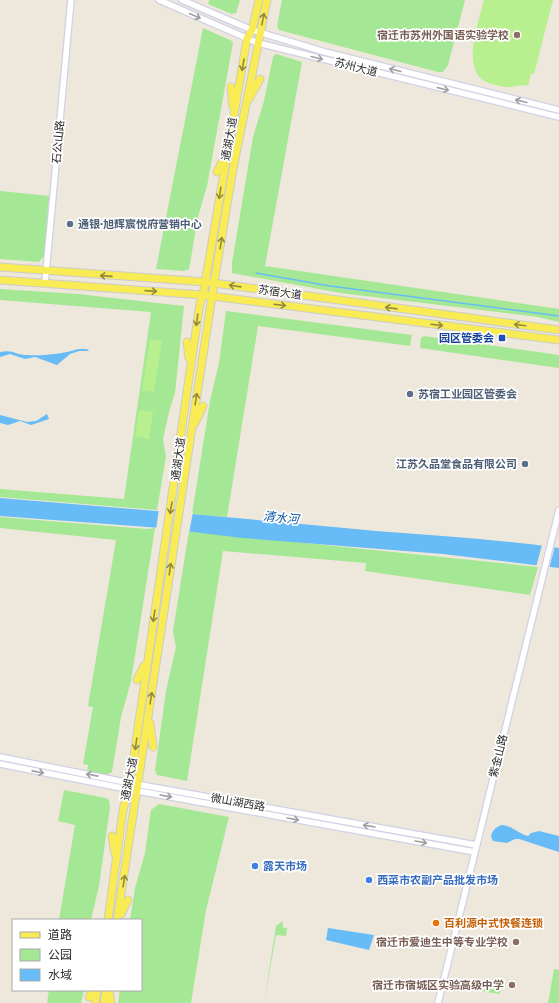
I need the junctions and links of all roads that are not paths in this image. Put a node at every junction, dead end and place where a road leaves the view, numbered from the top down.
1 (71, 0) edge
2 (159, 0) edge
3 (182, 0) edge
4 (258, 0) edge
5 (267, 0) edge
6 (252, 30) junction
7 (260, 33) junction
8 (247, 39) junction
9 (258, 43) junction
10 (260, 79) dead end
11 (231, 87) dead end
12 (246, 104) junction
13 (559, 110) edge
14 (234, 114) junction
15 (559, 117) edge
16 (227, 152) junction
17 (217, 172) dead end
18 (0, 267) edge
19 (46, 271) junction
20 (0, 280) edge
21 (206, 282) junction
22 (45, 283) junction
23 (214, 283) junction
24 (203, 295) junction
25 (212, 296) junction
26 (559, 330) edge
27 (559, 340) edge
28 (187, 342) dead end
29 (190, 367) junction
30 (203, 406) dead end
31 (191, 433) junction
32 (559, 510) edge
33 (148, 659) junction
34 (137, 680) dead end
35 (148, 715) junction
36 (153, 746) dead end
37 (0, 757) edge
38 (0, 764) edge
39 (129, 786) junction
40 (138, 788) junction
41 (112, 836) dead end
42 (476, 845) junction
43 (475, 852) junction
44 (116, 860) junction
45 (128, 900) dead end
46 (108, 919) edge
47 (118, 919) edge
48 (118, 919) edge
49 (97, 991) edge
50 (108, 991) edge
51 (108, 991) edge
52 (95, 1003) edge
53 (104, 1003) edge
54 (111, 1003) edge
55 (438, 1003) edge

1 - 19 street, 石公山路
2 -> 8 street, 苏州大道
3 - 6 street, 苏州大道
4 - 6 main road, 通湖大道
7 -> 5 main road, 通湖大道
6 - 7 street, 苏州大道
6 - 8 main road, 通湖大道
7 - 9 main road, 通湖大道
13 -> 7 street, 苏州大道
8 - 9 street, 苏州大道
8 -> 14 main road, 通湖大道
9 - 12 main road, 通湖大道
9 -> 15 street, 苏州大道
10 - 12 main road
11 - 14 main road
23 -> 12 main road, 通湖大道
14 - 16 main road, 通湖大道
16 - 17 main road
16 -> 21 main road, 通湖大道
18 - 19 main road, 苏宿大道
21 -> 19 main road, 苏宿大道
19 - 22 street, 石公山路
20 - 22 main road, 苏宿大道
21 - 23 main road, 苏宿大道
21 - 24 main road, 通湖大道
22 -> 24 main road, 苏宿大道
23 - 25 main road, 通湖大道
26 -> 23 main road, 苏宿大道
24 - 25 main road, 苏宿大道
24 -> 29 main road, 通湖大道
25 -> 27 main road, 苏宿大道
31 -> 25 main road, 通湖大道
28 - 29 main road
29 -> 33 main road, 通湖大道
30 - 31 main road
35 -> 31 main road, 通湖大道
32 - 42 street, 紫金山路
33 - 34 main road
33 -> 39 main road, 通湖大道
35 - 36 main road
35 - 40 main road, 通湖大道
39 -> 37 street, 微山湖西路
38 -> 39 street, 微山湖西路
39 - 40 street, 微山湖西路
39 - 44 main road, 通湖大道
42 -> 40 street, 微山湖西路
40 -> 43 street, 微山湖西路
47 -> 40 main road, 通湖大道
41 - 44 main road
42 - 43 street, 紫金山路
43 - 55 street, 紫金山路
44 - 46 main road, 通湖大道
45 - 48 main road
49 - 52 main road
50 - 53 main road
51 - 54 main road

